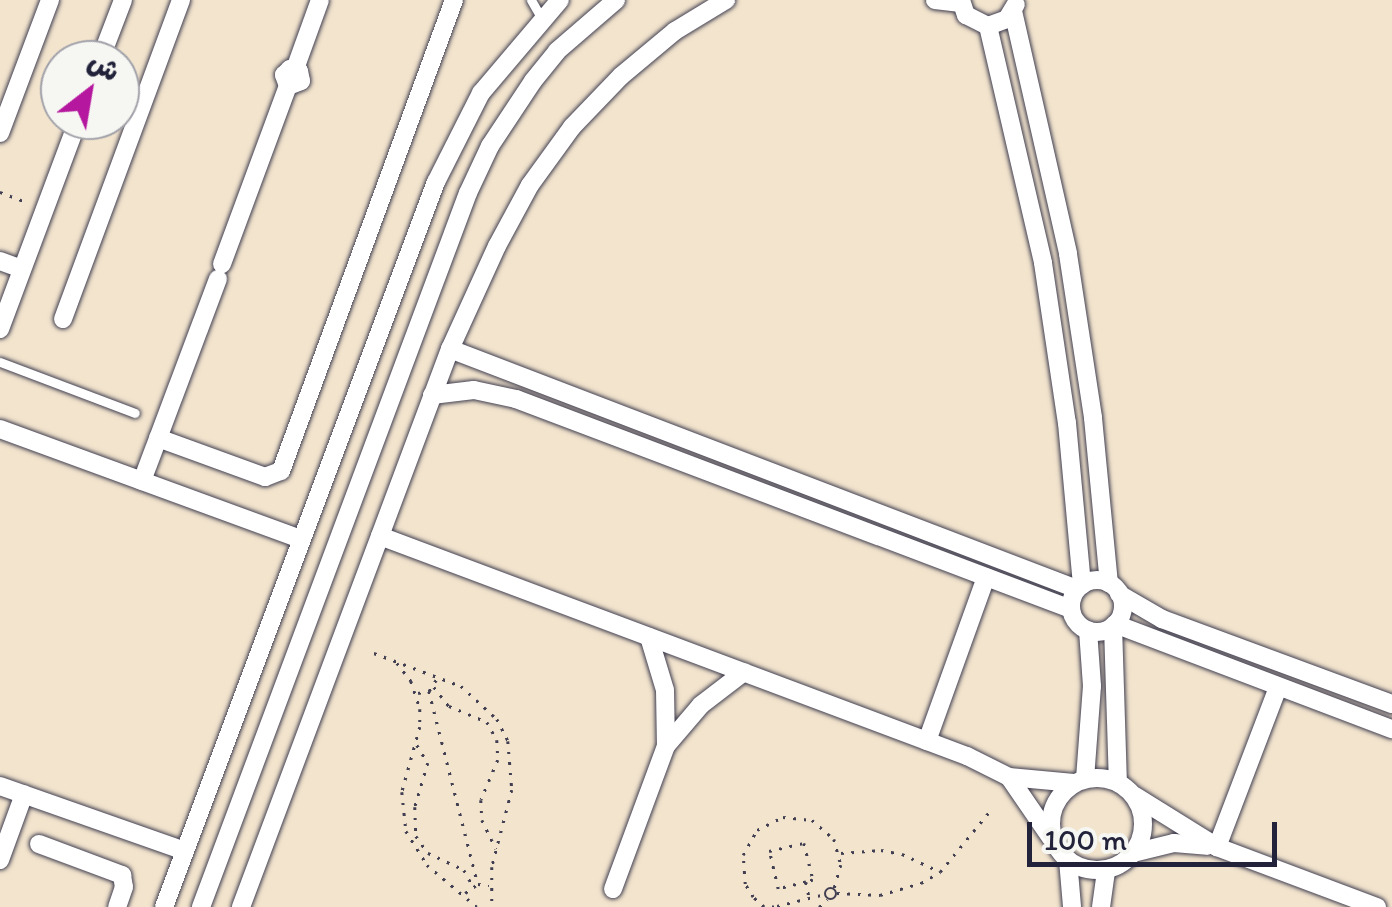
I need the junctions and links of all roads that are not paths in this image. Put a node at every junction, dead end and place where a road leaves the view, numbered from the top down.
1 (50, 0) edge
2 (123, 0) edge
3 (182, 0) edge
4 (320, 0) edge
5 (454, 0) edge
6 (531, 0) edge
7 (560, 0) edge
8 (616, 0) edge
9 (726, 0) edge
10 (934, 0) edge
11 (961, 1) edge
12 (1014, 6) edge
13 (542, 19) junction
14 (988, 26) junction
15 (108, 40) edge
16 (0, 133) edge
17 (70, 140) edge
18 (0, 261) edge
19 (22, 269) junction
20 (399, 278) junction
21 (431, 289) junction
22 (63, 319) dead end
23 (0, 329) edge
24 (450, 349) junction
25 (0, 362) edge
26 (432, 395) junction
27 (135, 413) dead end
28 (0, 428) edge
29 (158, 438) junction
30 (142, 481) junction
31 (380, 536) junction
32 (301, 539) junction
33 (986, 577) junction
34 (1080, 587) junction
35 (1114, 589) junction
36 (1071, 610) junction
37 (1114, 625) junction
38 (1088, 630) junction
39 (650, 637) junction
40 (744, 672) junction
41 (1278, 687) junction
42 (1392, 704) edge
43 (1392, 729) edge
44 (927, 741) junction
45 (666, 746) junction
46 (1009, 777) junction
47 (1080, 782) junction
48 (0, 786) edge
49 (1124, 788) junction
50 (24, 794) junction
51 (39, 844) dead end
52 (1217, 847) junction
53 (184, 851) junction
54 (1062, 853) junction
55 (1133, 853) junction
56 (0, 860) edge
57 (1106, 870) junction
58 (612, 889) dead end
59 (117, 907) edge
60 (164, 907) edge
61 (201, 907) edge
62 (242, 907) edge
63 (1072, 907) edge
64 (1101, 907) edge
65 (1377, 907) edge

1 - 16 street
2 - 15 street
3 - 22 street
4 - 29 street
5 - 29 street
6 - 13 lane
7 - 13 street
8 - 21 street
9 - 24 street
10 - 11 street
11 - 14 street
12 - 14 street
12 - 35 street
13 - 20 street
14 - 34 street
17 - 19 street
18 - 19 street
19 - 23 street
20 - 21 street
20 - 32 street
21 - 61 street
24 - 26 street
24 - 34 street
25 - 27 lane
26 - 31 street
26 - 33 street
28 - 30 street
29 - 30 street
30 - 32 street
31 - 39 street
31 - 62 street
32 - 53 street
33 - 36 street
33 - 44 street
34 - 35 street
34 - 36 street
35 - 37 street
35 - 42 street
36 - 38 street
37 - 38 street
37 - 41 street
37 - 49 street
38 - 47 street
39 - 40 street
39 - 45 street
40 - 44 street
40 - 45 street
41 - 43 street
41 - 52 street
44 - 46 street
45 - 58 street
46 - 47 street
46 - 54 street
47 - 49 street
47 - 54 street
48 - 50 street
49 - 52 street
49 - 55 street
50 - 53 street
50 - 56 street
51 - 59 street
52 - 55 street
52 - 65 street
53 - 60 street
54 - 57 street
54 - 63 street
55 - 57 street
57 - 64 street

